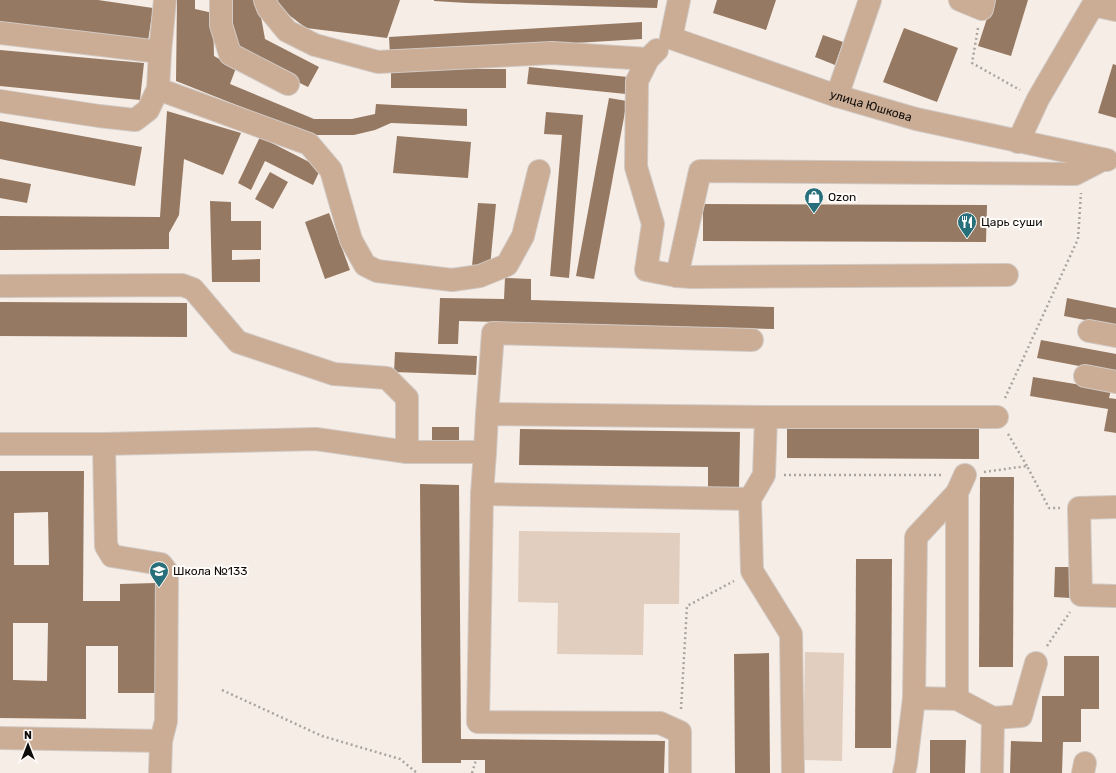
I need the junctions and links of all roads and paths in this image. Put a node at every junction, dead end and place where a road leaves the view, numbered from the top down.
1 (165, 0) edge
2 (221, 0) edge
3 (265, 0) edge
4 (679, 0) edge
5 (870, 0) edge
6 (960, 0) edge
7 (983, 4) edge
8 (1116, 10) edge
9 (0, 33) edge
10 (671, 38) junction
11 (160, 52) junction
12 (648, 59) junction
13 (288, 84) dead end
14 (158, 89) junction
15 (837, 96) junction
16 (1038, 100) junction
17 (0, 101) edge
18 (1018, 142) junction
19 (1109, 161) edge
20 (539, 171) dead end
21 (1081, 188) dead end
22 (1006, 275) dead end
23 (677, 276) junction
24 (0, 286) edge
25 (1089, 331) dead end
26 (1116, 336) edge
27 (752, 340) dead end
28 (1085, 376) dead end
29 (1116, 382) edge
30 (487, 414) junction
31 (766, 417) junction
32 (997, 417) junction
33 (0, 444) edge
34 (104, 444) junction
35 (407, 452) junction
36 (485, 452) junction
37 (1027, 466) junction
38 (764, 475) junction
39 (961, 484) junction
40 (482, 494) junction
41 (750, 499) junction
42 (1116, 507) edge
43 (1079, 508) junction
44 (752, 571) junction
45 (1081, 595) junction
46 (1116, 596) edge
47 (1036, 663) joint
48 (222, 690) dead end
49 (914, 698) junction
50 (957, 699) junction
51 (993, 718) junction
52 (680, 732) junction
53 (0, 738) edge
54 (161, 741) junction
55 (476, 760) dead end
56 (160, 773) edge
57 (417, 773) edge
58 (472, 773) edge
59 (680, 773) edge
60 (793, 773) edge
61 (904, 773) edge
62 (992, 773) edge

1 - 11 street
2 - 13 street
3 - 12 street
4 - 10 street
5 - 15 street
6 - 7 street
7 - 16 path
8 - 16 street
9 - 11 street
10 - 12 street
10 - 15 street, улица Юшкова
11 - 14 street
12 - 23 street
14 - 17 street
14 - 20 street
15 - 18 street, улица Юшкова
16 - 18 street
18 - 19 street, улица Юшкова
19 - 23 street
21 - 32 path
22 - 23 street
24 - 35 street
25 - 26 street
27 - 30 street
28 - 29 street
30 - 31 street
30 - 36 street
31 - 32 street
31 - 38 street
32 - 37 path
33 - 34 street
34 - 35 street
34 - 54 street
35 - 36 street
36 - 40 street
37 - 39 path
37 - 43 path
38 - 39 path
38 - 41 street
39 - 49 street
39 - 50 street
40 - 41 street
40 - 52 street
41 - 44 street
42 - 43 street
43 - 45 street
44 - 52 path
44 - 60 street
45 - 46 street
45 - 47 path
47 - 51 street
48 - 57 path
49 - 50 street
49 - 61 street
50 - 51 street
51 - 62 street
52 - 59 street
53 - 54 street
54 - 56 street
55 - 58 path

